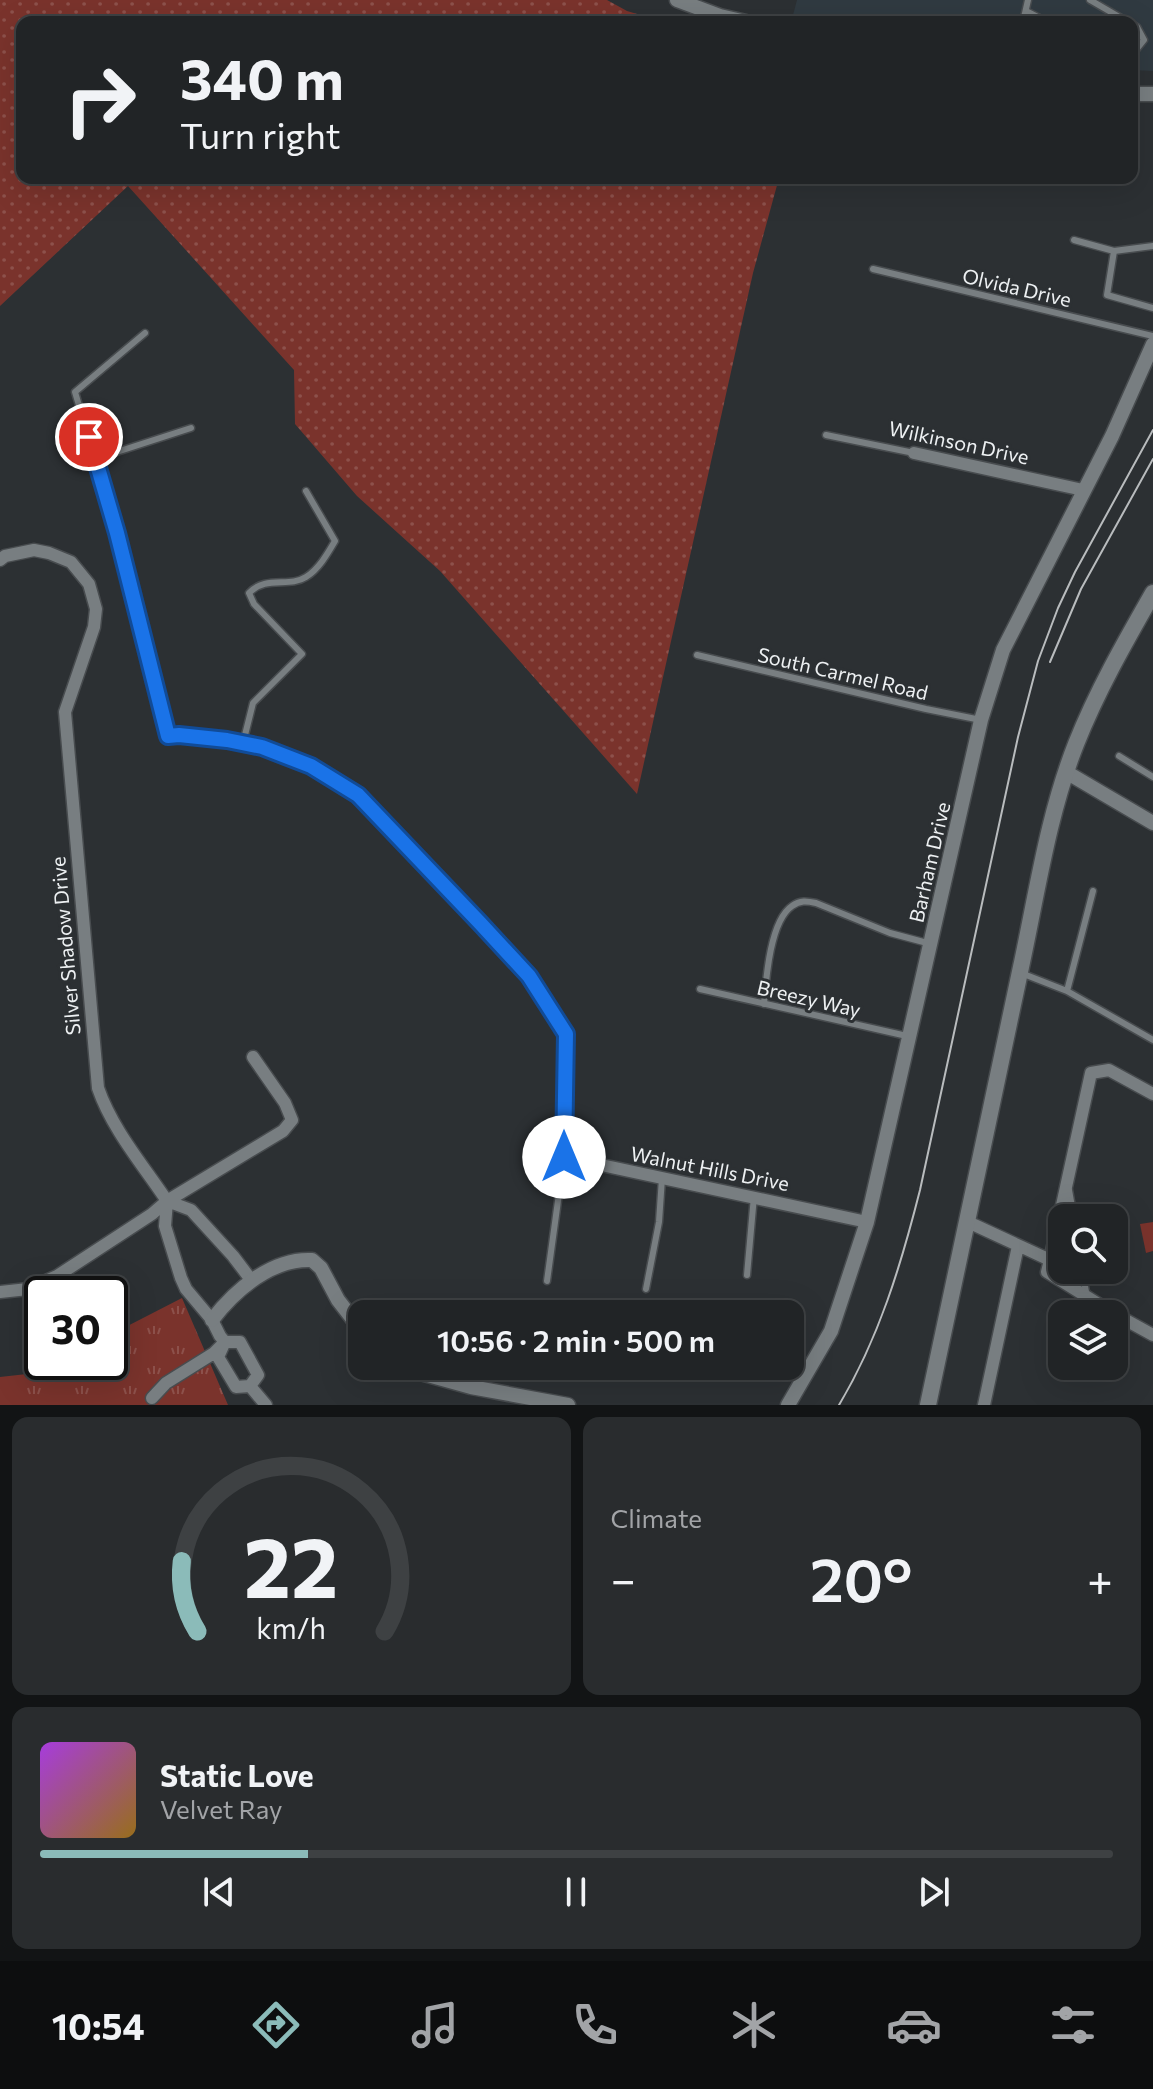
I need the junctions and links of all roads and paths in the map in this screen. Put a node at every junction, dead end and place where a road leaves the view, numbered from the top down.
1 (677, 0) edge
2 (1028, 0) edge
3 (1090, 0) edge
4 (1026, 11) junction
5 (720, 16) edge
6 (1025, 16) edge
7 (1036, 16) edge
8 (1118, 16) edge
9 (1138, 29) edge
10 (1138, 48) edge
11 (1074, 240) dead end
12 (1153, 246) edge
13 (1114, 251) junction
14 (873, 269) dead end
15 (1153, 308) edge
16 (145, 333) dead end
17 (1153, 336) edge
18 (1153, 344) edge
19 (191, 428) dead end
20 (826, 435) dead end
21 (914, 453) joint
22 (95, 459) junction
23 (1083, 490) junction
24 (306, 491) dead end
25 (0, 560) edge
26 (1153, 593) edge
27 (697, 655) dead end
28 (981, 720) junction
29 (168, 736) joint
30 (243, 743) junction
31 (1119, 756) dead end
32 (1066, 772) junction
33 (1153, 777) edge
34 (1153, 823) edge
35 (1093, 891) dead end
36 (931, 944) junction
37 (1019, 973) junction
38 (700, 989) dead end
39 (1067, 991) junction
40 (764, 1004) junction
41 (910, 1037) junction
42 (1153, 1040) edge
43 (253, 1057) dead end
44 (1153, 1094) edge
45 (564, 1157) junction
46 (662, 1178) junction
47 (1068, 1180) junction
48 (754, 1196) junction
49 (167, 1201) junction
50 (1063, 1204) edge
51 (1072, 1204) edge
52 (867, 1222) junction
53 (968, 1222) junction
54 (1018, 1246) junction
55 (1048, 1259) edge
56 (747, 1275) dead end
57 (252, 1281) junction
58 (547, 1281) dead end
59 (1066, 1284) edge
60 (1085, 1284) edge
61 (646, 1289) dead end
62 (0, 1292) edge
63 (1087, 1297) junction
64 (348, 1313) edge
65 (212, 1320) junction
66 (1153, 1335) edge
67 (225, 1342) junction
68 (446, 1380) edge
69 (250, 1386) junction
70 (152, 1398) dead end
71 (266, 1405) edge
72 (568, 1405) edge
73 (788, 1405) edge
74 (928, 1405) edge
75 (984, 1405) edge

1 - 5 street
2 - 4 lane
3 - 8 lane
4 - 6 lane
4 - 7 lane
9 - 10 lane
11 - 13 lane
12 - 13 lane
13 - 15 lane
14 - 17 lane, Olvida Drive
16 - 22 lane
18 - 23 street, Barham Drive
19 - 22 lane
20 - 21 lane, Wilkinson Drive
21 - 23 street, Wilkinson Drive
22 - 29 lane
23 - 28 street, Barham Drive
24 - 30 lane
25 - 49 street, Silver Shadow Drive
26 - 32 main road
27 - 28 lane, South Carmel Road
28 - 36 street, Barham Drive
29 - 30 street
30 - 45 street
31 - 33 lane
32 - 34 street
32 - 37 main road
35 - 39 lane
36 - 40 lane
36 - 41 street, Barham Drive
37 - 39 lane
37 - 53 main road
38 - 40 lane, Breezy Way
39 - 42 lane
40 - 41 lane, Breezy Way
41 - 52 street, Barham Drive
43 - 49 street
44 - 47 street
45 - 46 street, Walnut Hills Drive
45 - 58 lane
46 - 48 street, Walnut Hills Drive
46 - 61 lane
47 - 50 street
47 - 51 lane
48 - 52 street, Walnut Hills Drive
48 - 56 lane
49 - 57 street
49 - 62 street
49 - 65 street
52 - 73 street, Barham Drive
53 - 54 street
53 - 74 main road
54 - 55 street
54 - 75 street
57 - 64 street
57 - 65 street
59 - 63 street
60 - 63 lane
63 - 66 street
65 - 67 street
67 - 69 street
67 - 69 street
67 - 70 street
68 - 72 street
69 - 71 street

